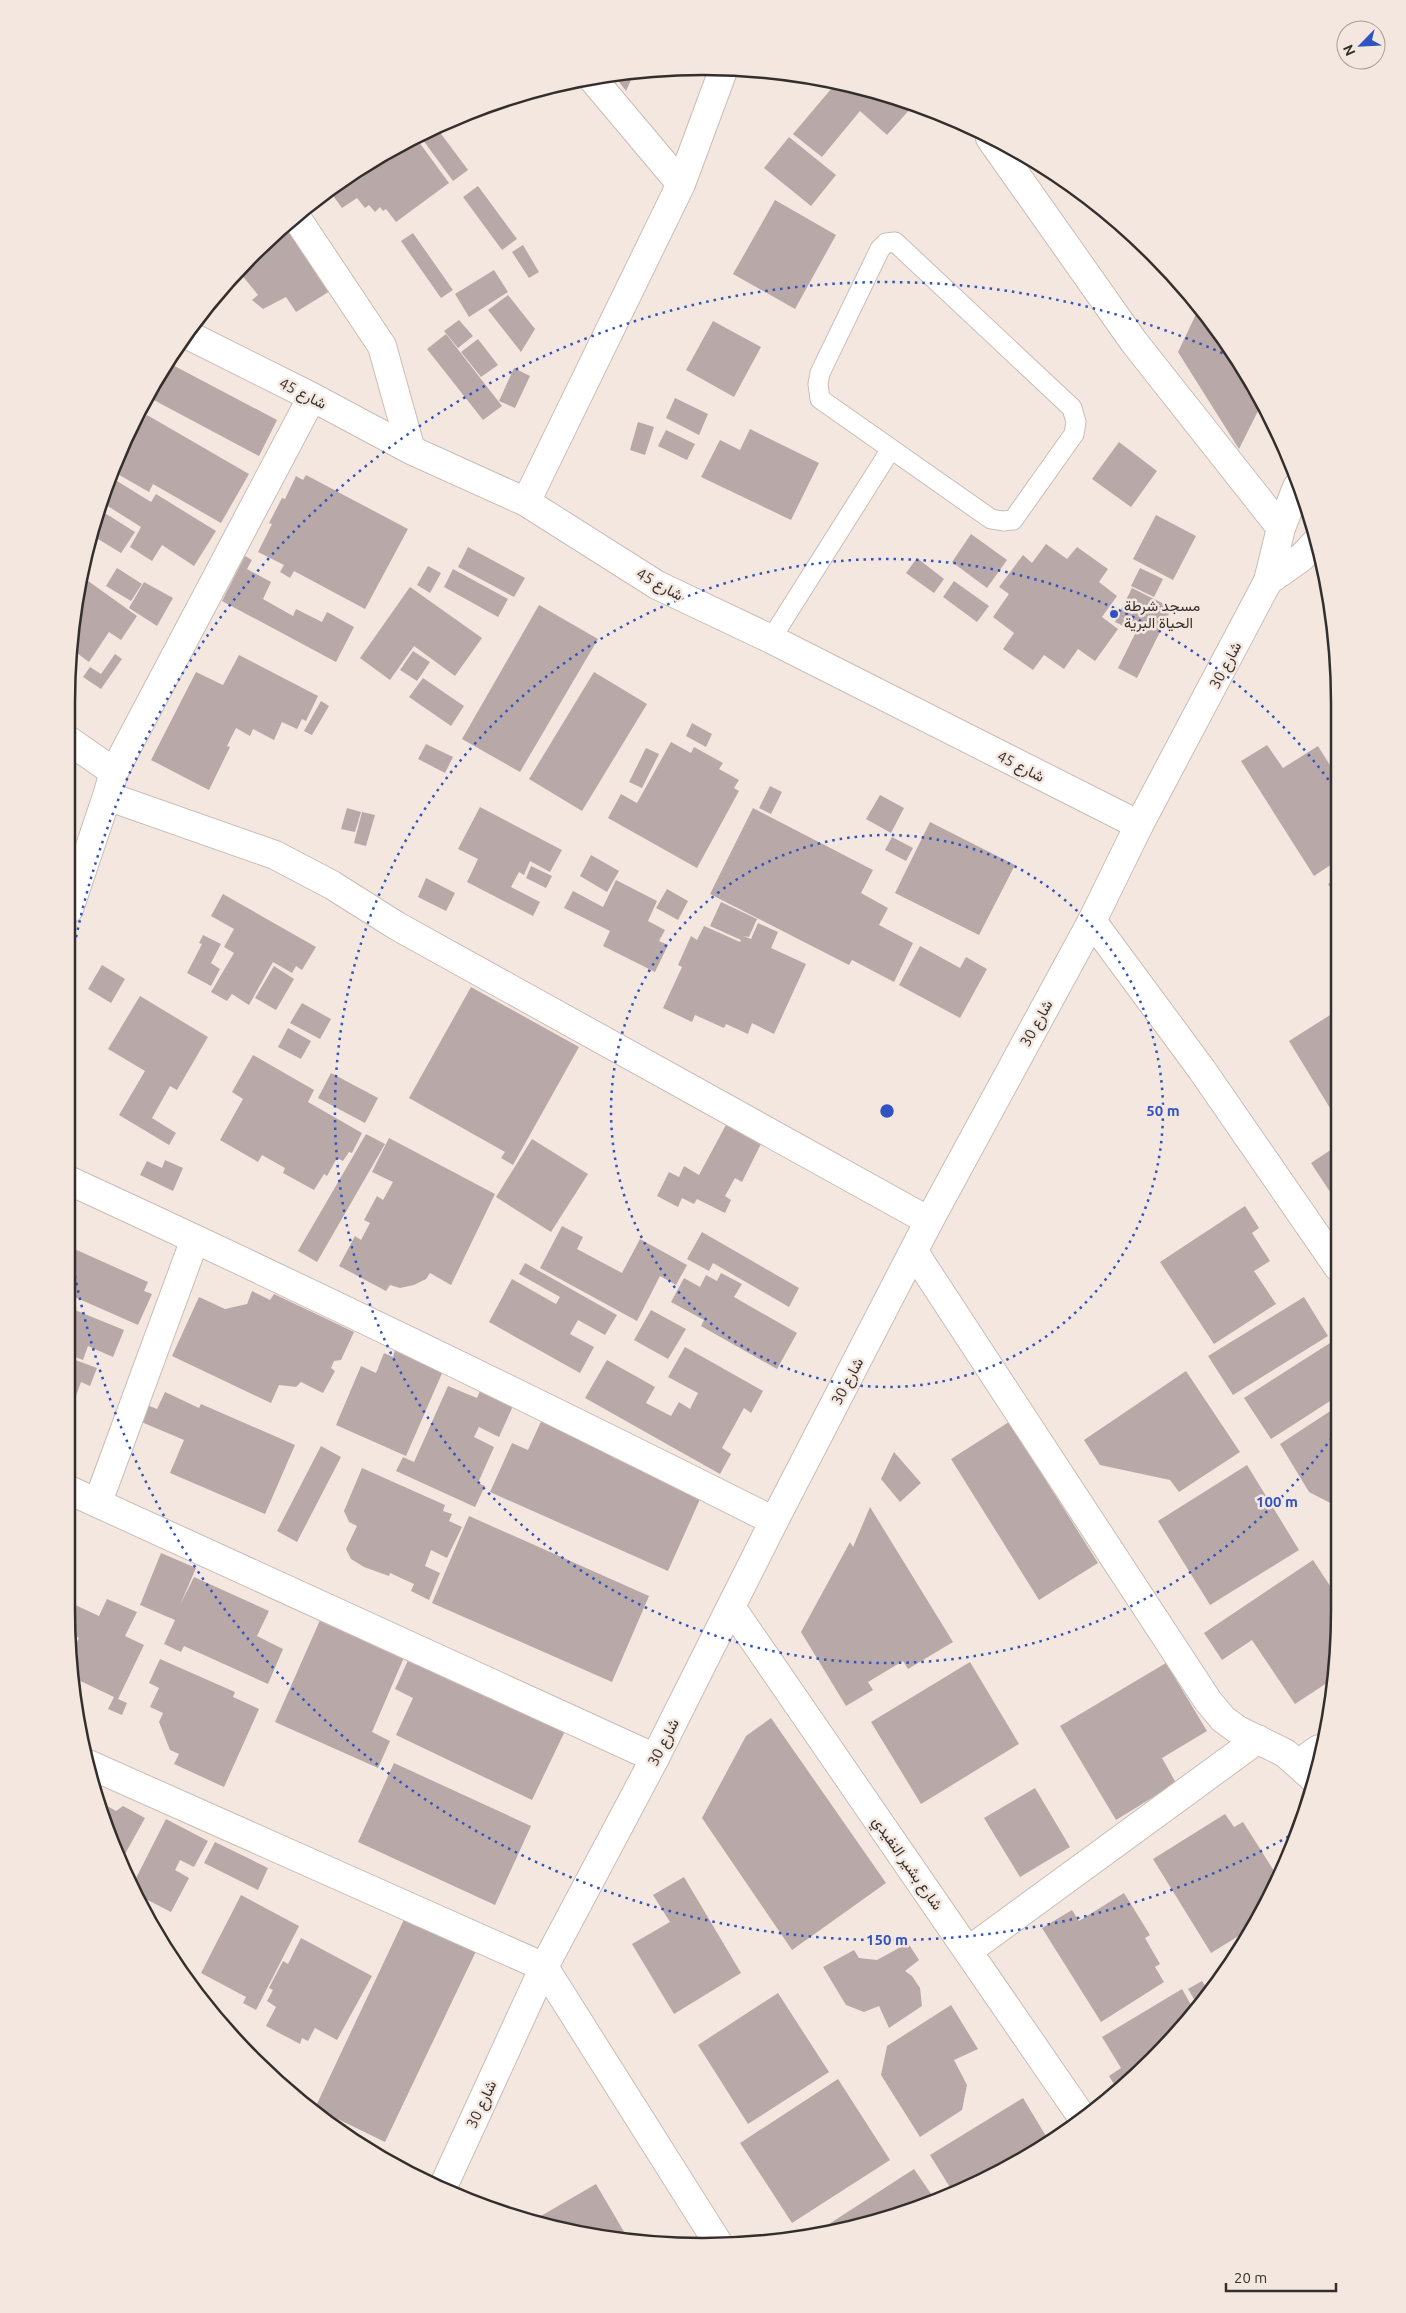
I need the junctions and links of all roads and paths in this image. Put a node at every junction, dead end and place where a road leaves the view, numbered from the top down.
1 (721, 75) edge
2 (597, 84) edge
3 (998, 149) edge
4 (681, 184) junction
5 (300, 222) edge
6 (193, 338) edge
7 (312, 397) junction
8 (892, 449) junction
9 (411, 450) junction
10 (1295, 493) edge
11 (526, 502) junction
12 (1281, 528) junction
13 (1312, 547) edge
14 (1268, 581) junction
15 (771, 639) junction
16 (75, 747) edge
17 (110, 784) junction
18 (1139, 825) junction
19 (75, 892) edge
20 (1092, 921) junction
21 (75, 1183) edge
22 (929, 1220) junction
23 (195, 1239) junction
24 (914, 1252) junction
25 (1331, 1257) edge
26 (75, 1493) edge
27 (98, 1502) junction
28 (774, 1521) junction
29 (732, 1607) junction
30 (1258, 1739) junction
31 (655, 1758) junction
32 (1310, 1764) edge
33 (95, 1767) edge
34 (968, 1951) junction
35 (544, 1967) junction
36 (1079, 2112) edge
37 (446, 2182) edge
38 (715, 2238) edge

1 - 4 street
2 - 4 street
3 - 12 street
4 - 11 street
5 - 9 street
6 - 7 street, شارع 45
7 - 9 street, شارع 45
7 - 17 street
8 - 8 lane
8 - 15 lane
9 - 11 street, شارع 45
10 - 12 street, شارع 30
11 - 15 street, شارع 45
12 - 14 street, شارع 30
13 - 14 street, شارع 30
14 - 18 street, شارع 30
15 - 18 street, شارع 45
16 - 17 street
17 - 19 street
17 - 22 street
18 - 20 street, شارع 30
20 - 22 street, شارع 30
20 - 25 street
21 - 23 street
22 - 24 street, شارع 30
23 - 27 street
23 - 28 street
24 - 28 street, شارع 30
24 - 30 street
26 - 27 street
27 - 31 street
28 - 29 street, شارع 30
29 - 31 street, شارع 30
29 - 34 street, شارع بشير النفيدي
30 - 32 street
30 - 34 street
31 - 35 street, شارع 30
33 - 35 street
34 - 36 street, شارع بشير النفيدي
35 - 37 street, شارع 30
35 - 38 street

